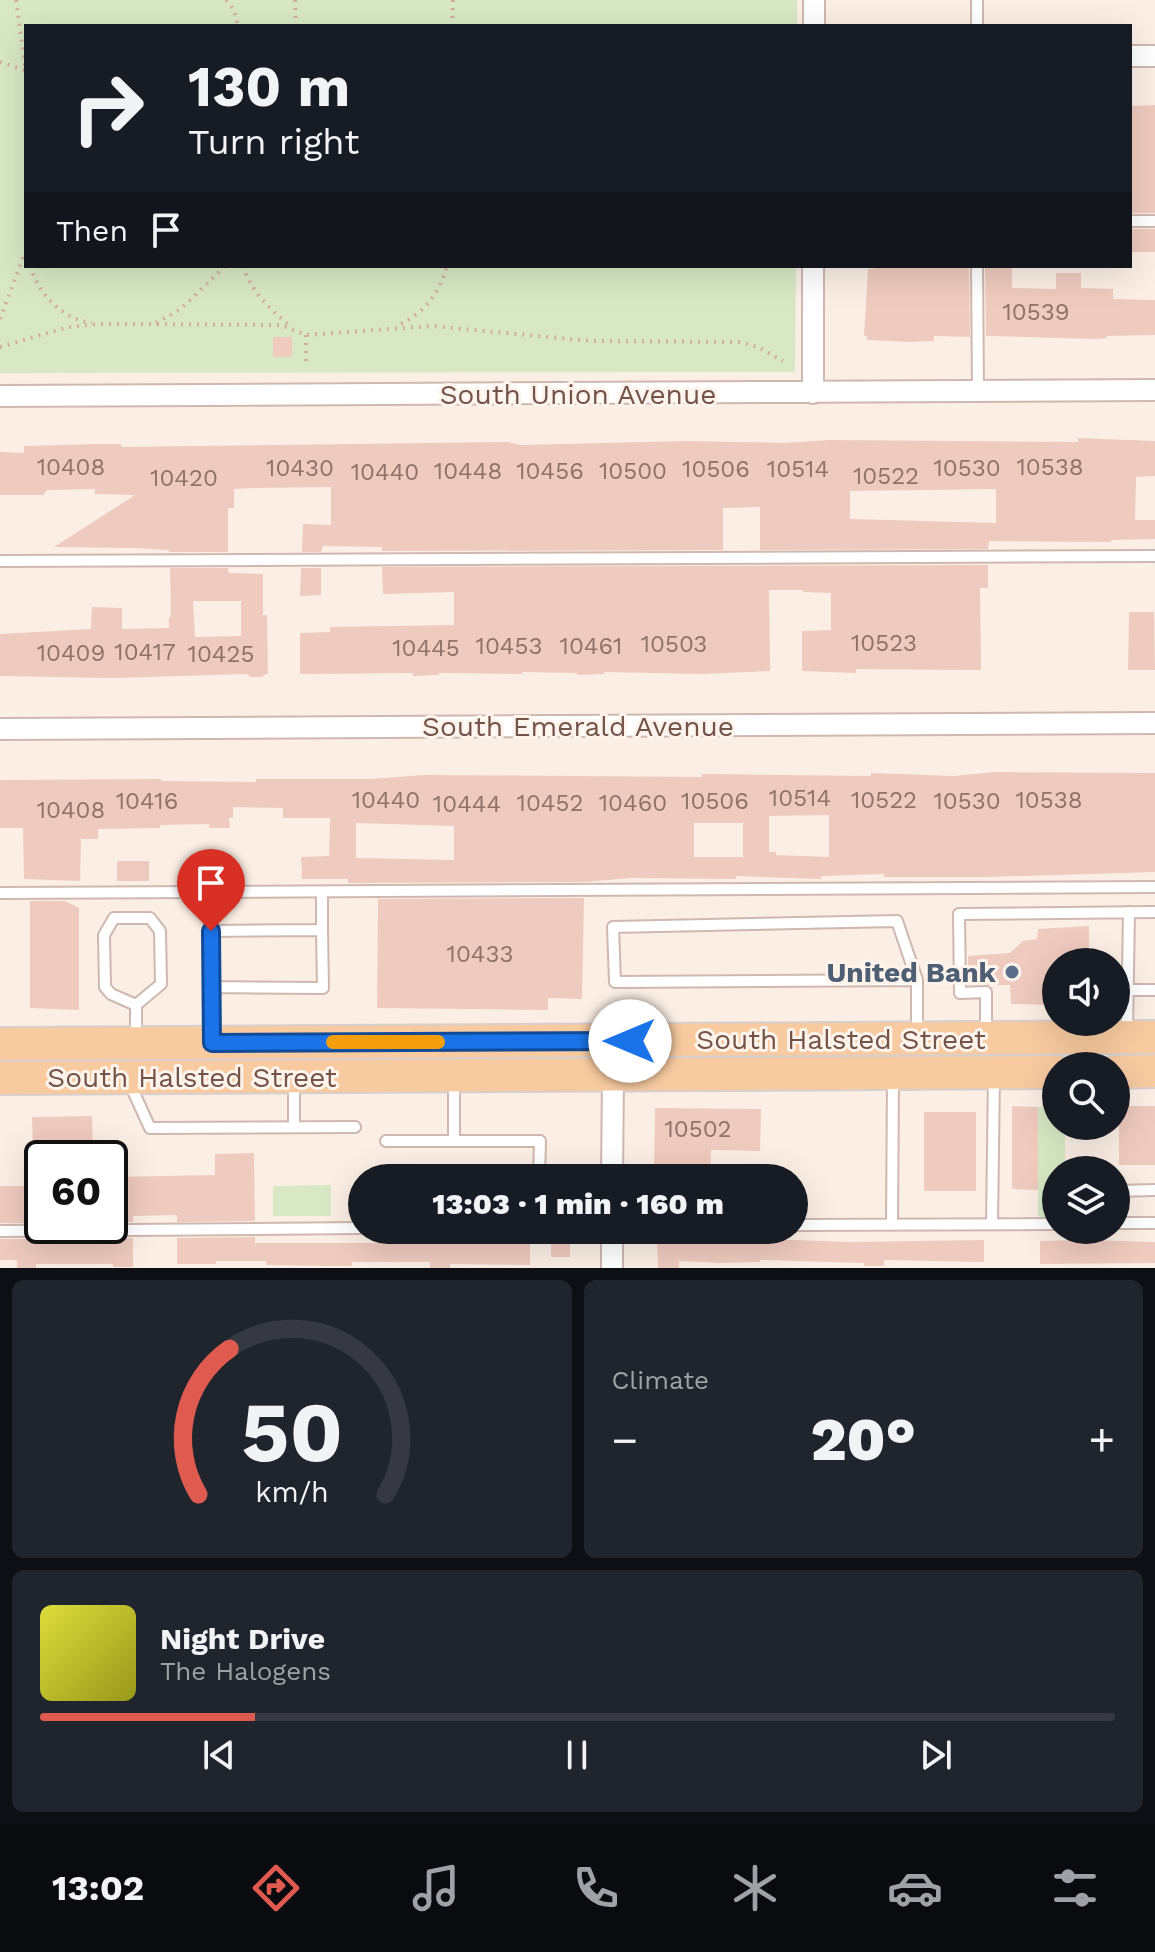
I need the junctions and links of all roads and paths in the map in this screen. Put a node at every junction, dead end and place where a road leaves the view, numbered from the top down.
1 (16, 0) edge
2 (226, 0) edge
3 (295, 0) edge
4 (453, 0) edge
5 (814, 0) edge
6 (977, 0) edge
7 (238, 24) edge
8 (296, 24) edge
9 (452, 24) edge
10 (814, 24) edge
11 (977, 24) edge
12 (1132, 56) edge
13 (1155, 56) edge
14 (24, 57) edge
15 (0, 62) edge
16 (24, 70) edge
17 (1132, 221) edge
18 (1155, 221) edge
19 (24, 255) edge
20 (31, 268) edge
21 (223, 268) edge
22 (244, 268) edge
23 (446, 268) edge
24 (813, 268) edge
25 (977, 268) edge
26 (0, 319) edge
27 (99, 324) junction
28 (154, 324) junction
29 (397, 327) junction
30 (295, 330) junction
31 (306, 335) junction
32 (0, 347) edge
33 (783, 361) dead end
34 (306, 364) dead end
35 (1155, 390) edge
36 (978, 391) junction
37 (813, 393) junction
38 (0, 396) edge
39 (1155, 556) edge
40 (0, 561) edge
41 (1155, 723) edge
42 (0, 729) edge
43 (1155, 887) edge
44 (322, 892) junction
45 (0, 893) edge
46 (1129, 912) junction
47 (1155, 912) edge
48 (322, 930) junction
49 (1129, 948) edge
50 (917, 980) junction
51 (212, 987) junction
52 (1130, 990) edge
53 (1155, 990) edge
54 (1130, 997) edge
55 (136, 1005) junction
56 (986, 1038) junction
57 (1141, 1038) edge
58 (917, 1039) junction
59 (613, 1041) junction
60 (136, 1043) junction
61 (212, 1043) junction
62 (0, 1044) edge
63 (1155, 1071) edge
64 (994, 1072) junction
65 (1042, 1072) edge
66 (1130, 1072) edge
67 (893, 1073) junction
68 (454, 1075) junction
69 (613, 1075) junction
70 (294, 1076) junction
71 (126, 1077) junction
72 (0, 1078) edge
73 (294, 1126) junction
74 (355, 1127) dead end
75 (386, 1141) dead end
76 (454, 1141) junction
77 (539, 1164) edge
78 (612, 1164) edge
79 (1155, 1190) edge
80 (1130, 1191) edge
81 (1130, 1223) edge
82 (1155, 1223) edge
83 (992, 1224) junction
84 (1042, 1224) edge
85 (808, 1225) edge
86 (892, 1225) junction
87 (348, 1228) edge
88 (0, 1231) edge
89 (612, 1244) edge
90 (612, 1268) edge

1 - 14 path
2 - 7 path
3 - 8 path
4 - 9 path
5 - 10 street
6 - 11 lane
12 - 13 street
15 - 16 path
17 - 18 lane
19 - 26 path
20 - 27 path
21 - 28 path
22 - 30 path
23 - 29 path
24 - 37 street
25 - 36 lane
27 - 28 path
27 - 32 path
28 - 30 path
29 - 31 path
29 - 33 path
30 - 31 path
31 - 34 path
35 - 36 street, South Union Avenue
36 - 37 street, South Union Avenue
37 - 38 street, South Union Avenue
39 - 40 lane
41 - 42 street, South Emerald Avenue
43 - 44 lane
44 - 45 lane
44 - 48 lane
46 - 47 lane
46 - 49 lane
46 - 56 lane
48 - 51 lane
48 - 51 lane
50 - 50 lane
50 - 58 lane
51 - 61 lane
52 - 53 lane
54 - 57 lane
55 - 55 lane
55 - 60 lane
56 - 57 main road, South Halsted Street
56 - 58 main road, South Halsted Street
58 - 59 main road, South Halsted Street
59 - 61 main road, South Halsted Street
59 - 69 main road
60 - 61 main road, South Halsted Street
60 - 62 main road, South Halsted Street
63 - 66 main road
64 - 65 main road, South Halsted Street
64 - 67 main road, South Halsted Street
64 - 83 lane
67 - 69 main road, South Halsted Street
67 - 86 lane
68 - 69 main road, South Halsted Street
68 - 70 main road, South Halsted Street
68 - 76 lane
69 - 78 street
70 - 71 main road, South Halsted Street
70 - 73 lane
71 - 72 main road, South Halsted Street
71 - 73 lane
73 - 74 lane
75 - 76 lane
76 - 77 lane
79 - 80 lane
81 - 82 lane
83 - 84 lane
83 - 86 lane
85 - 86 lane
87 - 88 lane
89 - 90 street

